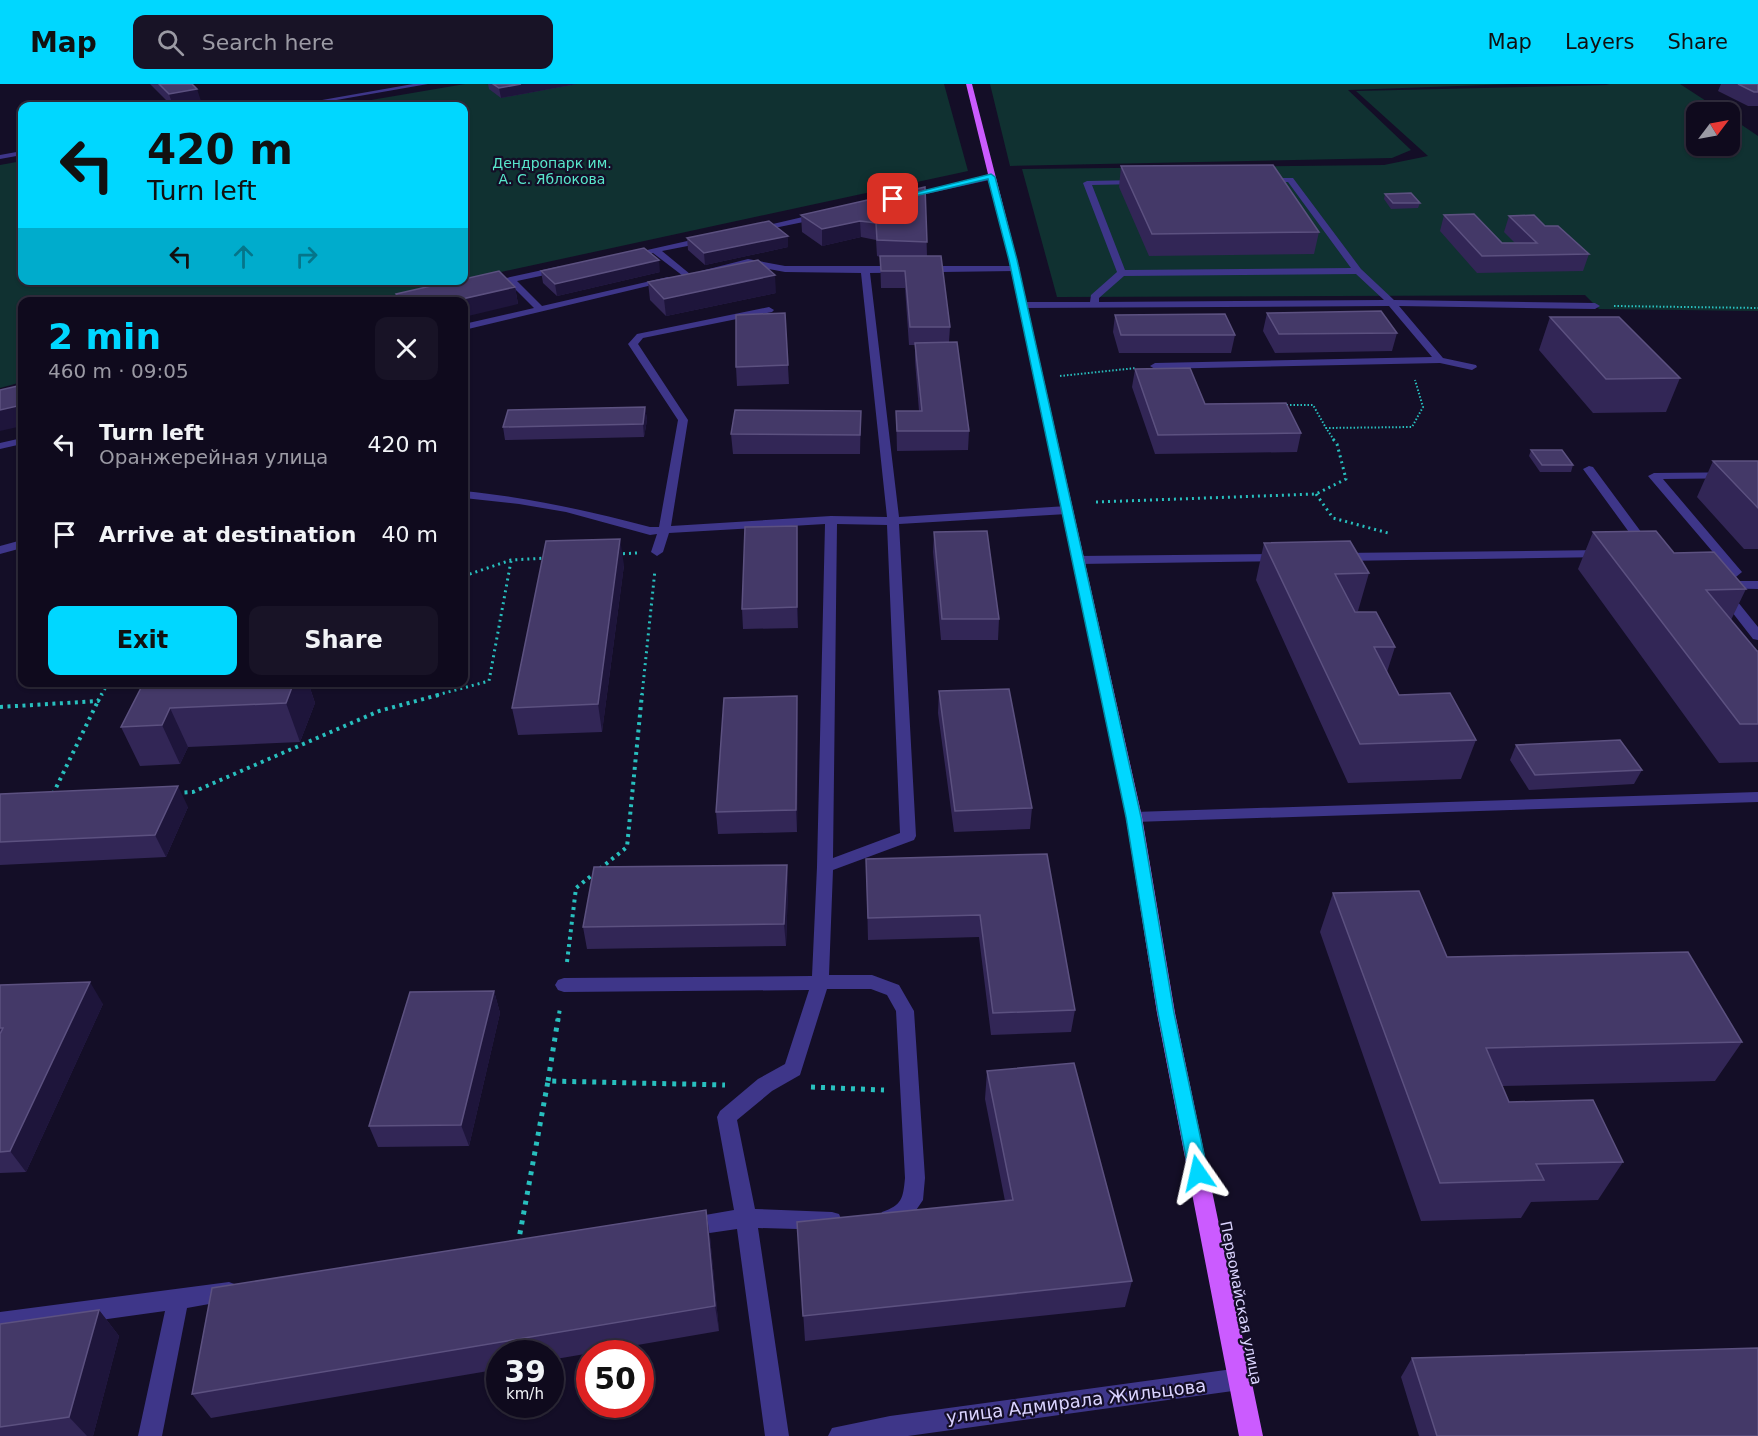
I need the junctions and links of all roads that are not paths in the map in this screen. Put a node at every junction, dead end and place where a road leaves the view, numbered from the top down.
1 (425, 84) edge
2 (969, 84) edge
3 (316, 102) edge
4 (18, 154) edge
5 (0, 157) edge
6 (991, 177) junction
7 (1254, 180) edge
8 (1147, 182) edge
9 (893, 199) edge
10 (825, 215) edge
11 (746, 231) edge
12 (711, 238) edge
13 (655, 250) junction
14 (621, 257) edge
15 (566, 268) edge
16 (1015, 268) junction
17 (865, 270) junction
18 (1358, 271) junction
19 (1122, 273) junction
20 (687, 276) junction
21 (511, 280) junction
22 (477, 286) edge
23 (1391, 303) junction
24 (1023, 305) junction
25 (1095, 305) junction
26 (1595, 306) road end
27 (541, 310) junction
28 (769, 310) dead end
29 (468, 326) edge
30 (1440, 360) junction
31 (1155, 366) edge
32 (1472, 367) dead end
33 (18, 442) edge
34 (0, 446) edge
35 (1589, 469) dead end
36 (1758, 475) edge
37 (468, 495) edge
38 (1067, 510) junction
39 (831, 520) junction
40 (893, 521) junction
41 (664, 531) junction
42 (18, 545) edge
43 (0, 550) edge
44 (657, 552) road end
45 (1616, 554) edge
46 (1639, 554) edge
47 (1299, 557) edge
48 (1323, 557) edge
49 (1078, 560) junction
50 (1713, 583) junction
51 (1758, 585) edge
52 (1758, 636) edge
53 (1758, 797) edge
54 (1134, 817) junction
55 (825, 867) junction
56 (820, 984) junction
57 (564, 985) road end
58 (746, 1218) junction
59 (849, 1221) edge
60 (872, 1222) edge
61 (675, 1228) edge
62 (249, 1289) edge
63 (177, 1299) junction
64 (0, 1323) edge
65 (1240, 1379) junction
66 (150, 1436) edge
67 (777, 1436) edge
68 (840, 1436) edge
69 (1251, 1436) edge

1 - 3 street
2 - 6 main road, Первомайская улица
4 - 5 street
6 - 9 street
6 - 16 main road, Первомайская улица
7 - 18 street
8 - 19 street
10 - 11 street
12 - 13 street
13 - 14 street
13 - 20 street
15 - 21 street
16 - 17 street
16 - 24 main road, Первомайская улица
17 - 20 street
17 - 40 street
18 - 19 street
18 - 23 street
19 - 25 street
20 - 27 street
21 - 22 street
21 - 27 street
23 - 25 street
23 - 26 street
23 - 30 street
24 - 25 street
24 - 38 main road, Первомайская улица
27 - 29 street
28 - 41 street
30 - 31 street
30 - 32 street
33 - 34 street
35 - 46 street
36 - 50 street
37 - 41 street
38 - 40 street
38 - 49 main road, Первомайская улица
39 - 40 street
39 - 41 street
39 - 55 street
40 - 55 street
41 - 44 street
42 - 43 street
45 - 48 street
47 - 49 street
49 - 54 main road, Первомайская улица
50 - 51 street
50 - 52 street
53 - 54 street
54 - 65 main road, Первомайская улица
55 - 56 street
56 - 57 street
56 - 58 street
56 - 60 street
58 - 59 street
58 - 61 street
58 - 67 street
62 - 63 street
63 - 64 street
63 - 66 street
65 - 68 street, улица Адмирала Жильцова
65 - 69 main road, Первомайская улица

